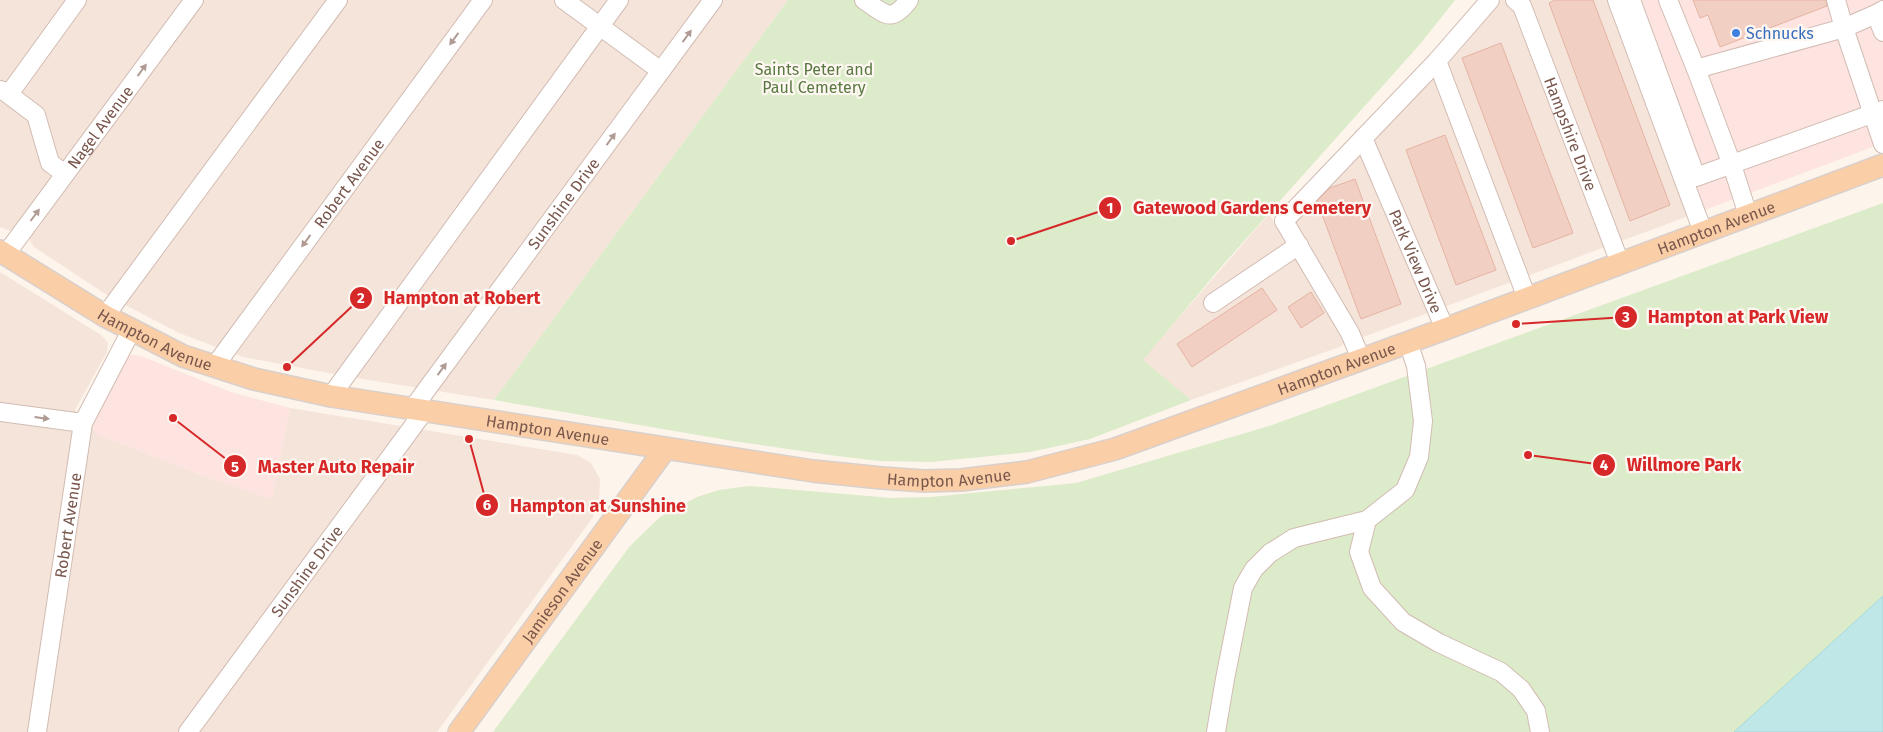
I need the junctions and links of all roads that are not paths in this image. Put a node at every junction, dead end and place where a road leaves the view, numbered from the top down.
1 (77, 0) edge
2 (194, 0) edge
3 (338, 0) edge
4 (483, 0) edge
5 (564, 0) edge
6 (619, 0) edge
7 (713, 0) edge
8 (864, 0) edge
9 (909, 0) edge
10 (1490, 0) edge
11 (1617, 0) edge
12 (1632, 0) edge
13 (1668, 0) edge
14 (1836, 0) edge
15 (1518, 3) edge
16 (1880, 12) edge
17 (600, 26) junction
18 (1844, 28) junction
19 (1883, 32) edge
20 (1437, 61) junction
21 (1696, 69) junction
22 (661, 71) junction
23 (4, 92) edge
24 (1878, 112) edge
25 (1363, 138) junction
26 (1883, 144) edge
27 (1732, 165) junction
28 (1883, 165) edge
29 (66, 174) junction
30 (1748, 215) junction
31 (1703, 232) junction
32 (1299, 245) junction
33 (3, 252) edge
34 (1620, 263) junction
35 (1527, 298) junction
36 (1213, 303) dead end
37 (105, 316) junction
38 (1445, 329) junction
39 (132, 331) junction
40 (1408, 342) junction
41 (1361, 358) junction
42 (214, 367) junction
43 (331, 396) junction
44 (419, 409) junction
45 (0, 412) edge
46 (84, 423) junction
47 (665, 449) junction
48 (1366, 520) junction
49 (37, 732) edge
50 (188, 732) edge
51 (459, 732) edge
52 (1216, 732) edge
53 (1540, 732) edge

1 - 23 street
29 -> 2 street, Nagel Avenue
3 - 37 street
4 -> 42 street, Robert Avenue
5 - 17 street
6 - 17 street
22 -> 7 street, Sunshine Drive
8 - 9 street
10 - 20 street
11 - 31 street
12 - 27 street
13 - 21 street
14 - 18 street
15 - 34 street, Hampshire Drive
16 - 18 street
16 - 19 street
17 - 22 street
17 - 43 street
18 - 21 street
18 - 24 street
20 - 25 street
20 - 35 street
21 - 27 street
44 -> 22 street, Sunshine Drive
23 - 29 street
24 - 26 street
24 - 27 street
25 - 32 street
25 - 38 street, Park View Drive
27 - 30 street
28 - 30 main road, Hampton Avenue
33 -> 29 street, Nagel Avenue
30 - 31 main road, Hampton Avenue
31 - 34 main road, Hampton Avenue
32 - 36 street
32 - 41 street
33 - 37 main road, Hampton Avenue
34 - 35 main road, Hampton Avenue
35 - 38 main road, Hampton Avenue
37 - 39 main road, Hampton Avenue
38 - 40 main road, Hampton Avenue
39 - 42 main road, Hampton Avenue
39 - 46 street, Robert Avenue
40 - 41 main road, Hampton Avenue
40 - 48 street
41 - 47 main road, Hampton Avenue
42 - 43 main road, Hampton Avenue
43 - 44 main road, Hampton Avenue
44 - 47 main road, Hampton Avenue
44 - 50 street, Sunshine Drive
45 -> 46 street
46 - 49 street, Robert Avenue
47 - 51 main road, Jamieson Avenue
48 - 52 street
48 - 53 street

